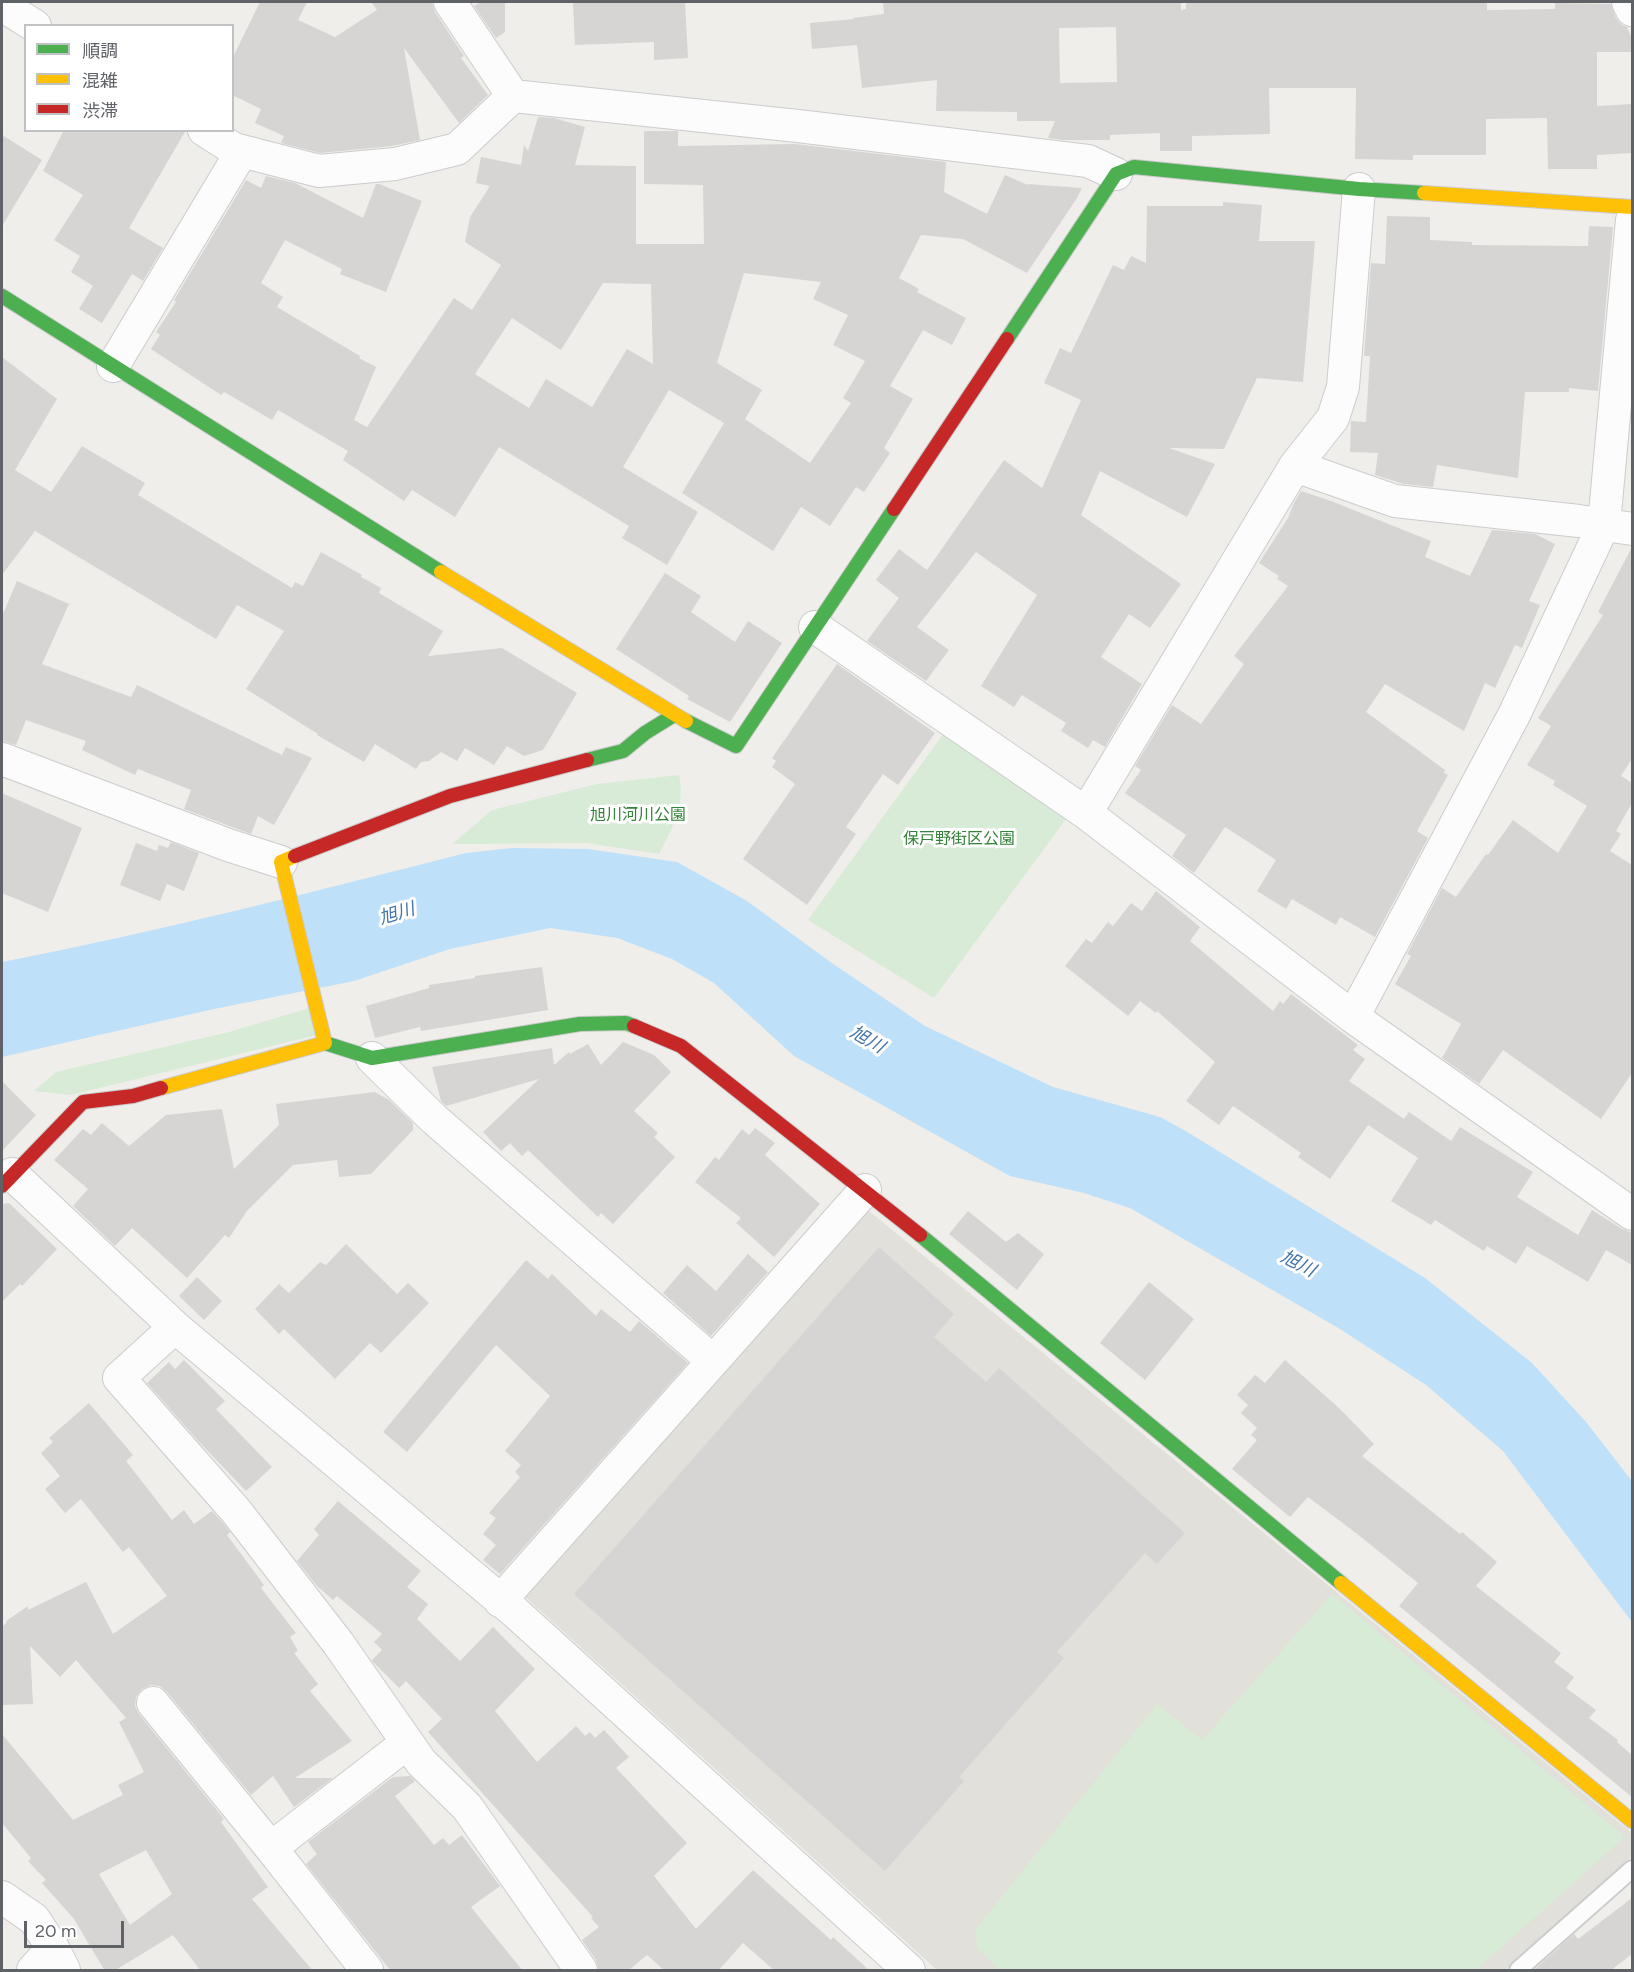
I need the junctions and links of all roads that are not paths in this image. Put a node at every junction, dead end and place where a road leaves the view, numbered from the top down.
1 (450, 2) edge
2 (1628, 2) edge
3 (2, 5) edge
4 (1632, 10) edge
5 (32, 24) edge
6 (513, 96) junction
7 (207, 132) edge
8 (242, 152) junction
9 (1116, 174) junction
10 (1359, 189) junction
11 (1632, 207) edge
12 (1632, 220) edge
13 (2, 296) edge
14 (113, 366) junction
15 (1295, 466) junction
16 (1618, 526) edge
17 (815, 627) junction
18 (674, 715) junction
19 (2, 759) edge
20 (1086, 813) junction
21 (285, 875) junction
22 (1353, 1017) junction
23 (325, 1043) junction
24 (372, 1058) junction
25 (7, 1180) edge
26 (865, 1190) junction
27 (1632, 1212) edge
28 (175, 1327) junction
29 (713, 1361) junction
30 (500, 1601) junction
31 (153, 1703) dead end
32 (408, 1743) junction
33 (1632, 1821) edge
34 (271, 1848) junction
35 (1632, 1869) edge
36 (2, 1897) edge
37 (58, 1959) edge
38 (33, 1971) edge
39 (367, 1971) edge
40 (581, 1971) edge
41 (909, 1971) edge
42 (1518, 1971) edge

1 - 6 street
2 - 4 street
3 - 5 street
6 - 8 street
6 - 9 street
7 - 8 street
8 - 14 street
9 - 10 street
9 - 17 street
10 - 11 street
10 - 15 street
12 - 16 street
13 - 14 street
14 - 18 street
15 - 16 street
15 - 20 street
16 - 22 street
17 - 18 street
17 - 20 street
18 - 21 street
19 - 21 street
20 - 22 street
21 - 23 street
22 - 27 street
23 - 24 street
23 - 25 street
24 - 26 street
24 - 29 street
25 - 28 street
26 - 29 street
26 - 33 street
28 - 30 street
28 - 32 street
29 - 30 street
30 - 41 street
31 - 34 street
32 - 34 street
32 - 40 street
34 - 39 street
35 - 42 lane
36 - 37 street
37 - 38 street

